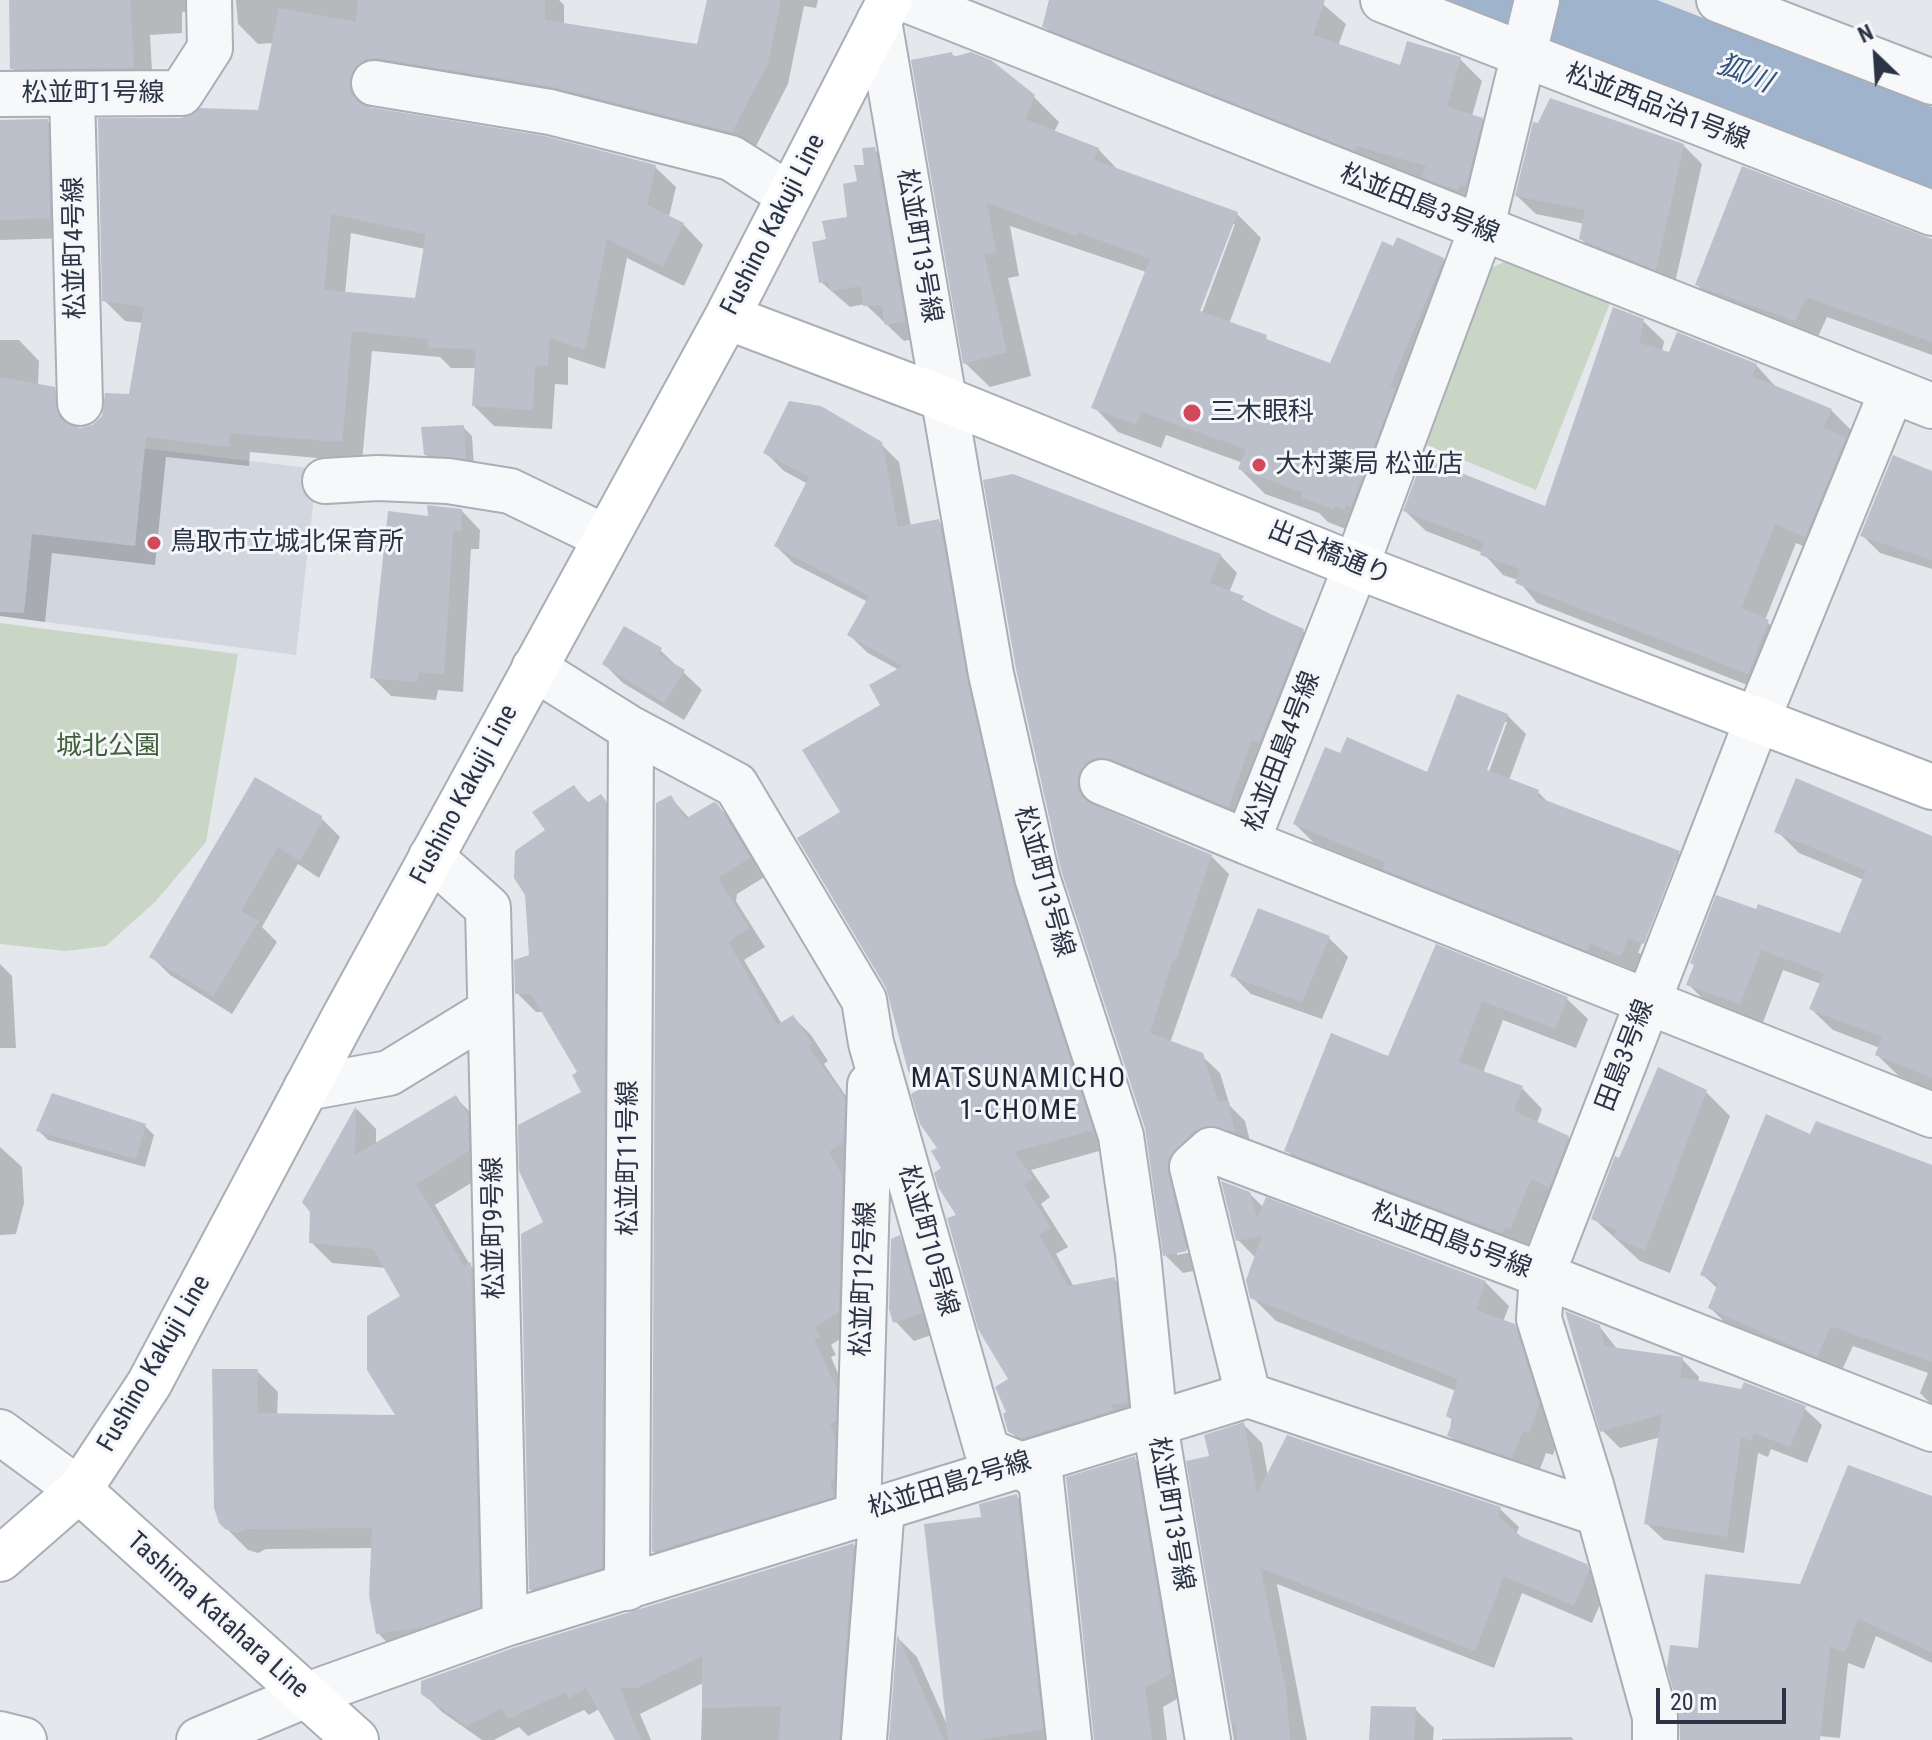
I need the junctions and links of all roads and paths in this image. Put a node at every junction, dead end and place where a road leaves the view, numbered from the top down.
1 (209, 0) edge
2 (1383, 0) edge
3 (1723, 0) edge
4 (892, 7) edge
5 (1529, 33) edge
6 (1932, 82) edge
7 (374, 83) dead end
8 (0, 94) edge
9 (72, 94) junction
10 (789, 195) junction
11 (1932, 213) edge
12 (1481, 230) junction
13 (727, 317) junction
14 (1892, 391) junction
15 (944, 399) junction
16 (80, 403) dead end
17 (1932, 406) edge
18 (325, 481) dead end
19 (605, 537) junction
20 (1356, 566) junction
21 (534, 668) junction
22 (1758, 718) junction
23 (631, 729) junction
24 (1102, 782) dead end
25 (1932, 787) edge
26 (1247, 842) junction
27 (431, 857) junction
28 (1647, 1001) junction
29 (490, 1011) junction
30 (871, 1043) junction
31 (306, 1088) junction
32 (1932, 1115) edge
33 (1542, 1275) junction
34 (1248, 1395) junction
35 (1155, 1425) junction
36 (1932, 1429) edge
37 (0, 1432) edge
38 (1019, 1464) junction
39 (79, 1490) junction
40 (870, 1511) junction
41 (1597, 1513) junction
42 (0, 1559) edge
43 (627, 1588) junction
44 (505, 1624) junction
45 (304, 1696) junction
46 (0, 1734) edge
47 (24, 1740) edge
48 (199, 1740) edge
49 (356, 1740) edge
50 (864, 1740) edge
51 (1069, 1740) edge
52 (1208, 1740) edge
53 (1655, 1740) edge

1 - 9 street, 松並町1号線
2 - 5 street, 松並西品治1号線
3 - 6 street
4 - 10 main road, Fushino Kakuji Line
4 - 12 street, 松並田島3号線
4 - 15 street, 松並町13号線
5 - 11 street, 松並西品治1号線
5 - 12 street, 松並田島4号線
7 - 10 street
8 - 9 street, 松並町1号線
9 - 16 street, 松並町4号線
10 - 13 main road, Fushino Kakuji Line
12 - 14 street, 松並田島3号線
12 - 20 street, 松並田島4号線
13 - 15 main road, 出合橋通り
13 - 19 main road, Fushino Kakuji Line
14 - 17 street, 松並田島3号線
14 - 22 street, 田島3号線
15 - 20 main road, 出合橋通り
15 - 35 street, 松並町13号線
18 - 19 street
19 - 21 main road, Fushino Kakuji Line
20 - 22 main road, 出合橋通り
20 - 26 street, 松並田島4号線
21 - 23 street, 松並町10号線
21 - 27 main road, Fushino Kakuji Line
22 - 25 main road, 出合橋通り
22 - 28 street, 田島3号線
23 - 30 street, 松並町10号線
23 - 43 street, 松並町11号線
24 - 26 street
26 - 28 street, 松並田島4号線
27 - 29 street, 松並町9号線
27 - 31 main road, Fushino Kakuji Line
28 - 32 street, 松並田島4号線
28 - 33 street, 田島3号線
29 - 31 street
29 - 44 street, 松並町9号線
30 - 38 street, 松並町10号線
30 - 40 street, 松並町12号線
31 - 39 main road, Fushino Kakuji Line
33 - 34 street, 松並田島5号線
33 - 36 street, 松並田島5号線
33 - 41 street, 田島3号線
34 - 35 street, 松並田島2号線
34 - 41 street
35 - 38 street, 松並田島2号線
35 - 52 street, 松並町13号線
37 - 39 street
38 - 40 street, 松並田島2号線
38 - 51 street, 松並町10号線
39 - 42 main road, Fushino Kakuji Line
39 - 45 main road, Tashima Katahara Line
40 - 43 street, 松並田島2号線
40 - 50 street
41 - 53 street, 田島3号線
43 - 44 street, 松並田島2号線
44 - 45 street, 松並田島2号線
45 - 48 street, 松並田島2号線
45 - 49 main road, Tashima Katahara Line
46 - 47 street

